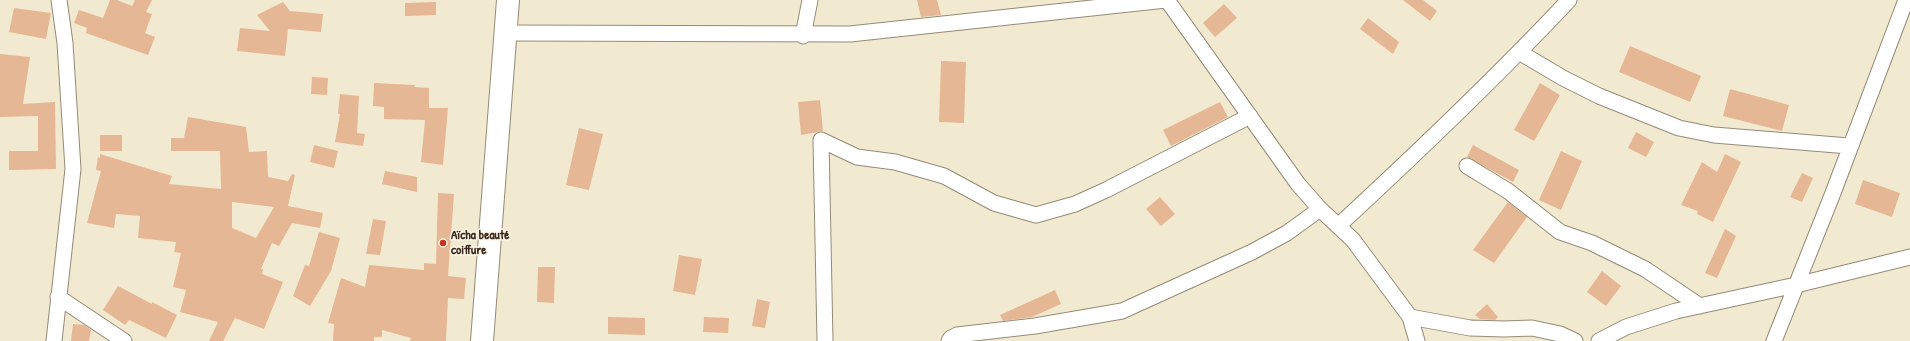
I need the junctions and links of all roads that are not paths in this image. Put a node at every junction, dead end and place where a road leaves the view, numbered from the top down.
1 (59, 0) edge
2 (508, 0) edge
3 (810, 0) edge
4 (1167, 0) edge
5 (1569, 0) edge
6 (1906, 0) edge
7 (505, 33) junction
8 (803, 36) junction
9 (1519, 52) junction
10 (1250, 116) junction
11 (1849, 146) junction
12 (1467, 166) dead end
13 (1320, 209) junction
14 (1338, 226) junction
15 (1910, 257) edge
16 (1796, 285) junction
17 (58, 297) junction
18 (1700, 306) junction
19 (1410, 317) junction
20 (54, 341) edge
21 (124, 341) edge
22 (482, 341) edge
23 (826, 341) edge
24 (949, 341) edge
25 (1417, 341) edge
26 (1575, 341) edge
27 (1599, 341) edge
28 (1774, 341) edge

1 - 17 street
2 - 7 highway
3 - 8 street
4 - 8 street
4 - 10 street
5 - 9 street
6 - 11 street
7 - 8 street
7 - 22 highway
9 - 11 street
9 - 14 street
10 - 13 street
10 - 23 street
11 - 16 street
12 - 18 street
13 - 14 street
13 - 24 street
14 - 19 street
15 - 16 street
16 - 18 street
16 - 28 street
17 - 20 street
17 - 21 street
18 - 27 street
19 - 25 street
19 - 26 street

